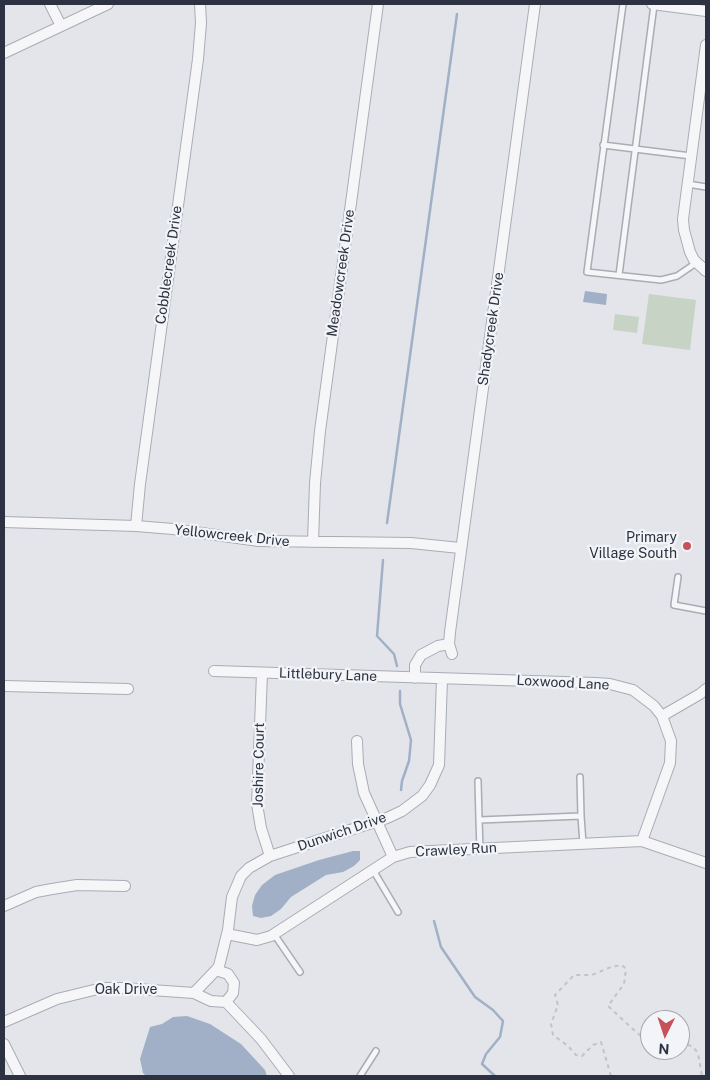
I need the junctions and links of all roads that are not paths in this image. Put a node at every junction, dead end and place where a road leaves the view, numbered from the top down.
1 (50, 4) edge
2 (108, 4) edge
3 (200, 4) edge
4 (378, 4) edge
5 (535, 4) edge
6 (623, 4) edge
7 (653, 4) edge
8 (706, 11) edge
9 (61, 26) junction
10 (706, 45) edge
11 (4, 53) edge
12 (704, 85) edge
13 (603, 145) junction
14 (636, 150) junction
15 (692, 156) junction
16 (688, 184) junction
17 (706, 187) edge
18 (697, 262) junction
19 (706, 271) edge
20 (619, 275) junction
21 (4, 522) edge
22 (136, 526) junction
23 (314, 542) junction
24 (460, 548) junction
25 (678, 577) dead end
26 (706, 611) edge
27 (214, 671) dead end
28 (262, 673) junction
29 (415, 678) junction
30 (442, 679) junction
31 (4, 686) edge
32 (128, 689) dead end
33 (706, 689) edge
34 (662, 716) junction
35 (357, 741) dead end
36 (580, 777) dead end
37 (478, 781) dead end
38 (580, 816) junction
39 (479, 820) junction
40 (378, 821) junction
41 (642, 841) junction
42 (583, 844) junction
43 (480, 848) junction
44 (270, 856) junction
45 (393, 857) junction
46 (706, 863) edge
47 (373, 870) junction
48 (125, 886) dead end
49 (4, 906) edge
50 (398, 912) dead end
51 (227, 934) junction
52 (274, 934) junction
53 (216, 970) junction
54 (300, 972) dead end
55 (194, 992) junction
56 (226, 1002) junction
57 (4, 1022) edge
58 (4, 1044) edge
59 (376, 1051) dead end
60 (20, 1076) edge
61 (289, 1076) edge
62 (360, 1076) edge

1 - 9 street
2 - 9 street
3 - 22 street, Cobblecreek Drive
4 - 23 street, Meadowcreek Drive
5 - 24 street, Shadycreek Drive
6 - 13 lane
7 - 8 street
7 - 14 lane
9 - 11 street
10 - 12 street
12 - 15 street
13 - 14 lane
13 - 20 lane
14 - 15 lane
14 - 20 lane
15 - 16 street
16 - 17 lane
16 - 18 street
18 - 19 street
18 - 20 lane
21 - 22 street, Yellowcreek Drive
22 - 23 street, Yellowcreek Drive
23 - 24 street, Yellowcreek Drive
24 - 29 street, Shadycreek Drive
25 - 26 lane
27 - 28 street, Littlebury Lane
28 - 29 street, Littlebury Lane
28 - 44 street, Joshire Court
29 - 30 street, Littlebury Lane
30 - 34 street, Loxwood Lane
30 - 40 street, Dunwich Drive
31 - 32 street
33 - 34 street
34 - 41 street, Loxwood Lane
35 - 40 street
36 - 38 lane
37 - 39 lane
38 - 39 lane
38 - 42 lane
39 - 43 lane
40 - 44 street, Dunwich Drive
40 - 45 street
41 - 42 street, Crawley Run
41 - 46 street, Crawley Run
42 - 43 street, Crawley Run
43 - 45 street, Crawley Run
44 - 51 street, Dunwich Drive
45 - 47 street, Crawley Run
47 - 50 lane
47 - 52 street, Crawley Run
48 - 49 street
51 - 52 street, Crawley Run
51 - 53 street, Dunwich Drive
52 - 54 lane
53 - 55 street
53 - 56 street
55 - 56 street, Oak Drive
55 - 57 street, Oak Drive
56 - 61 street
58 - 60 street
59 - 62 lane

